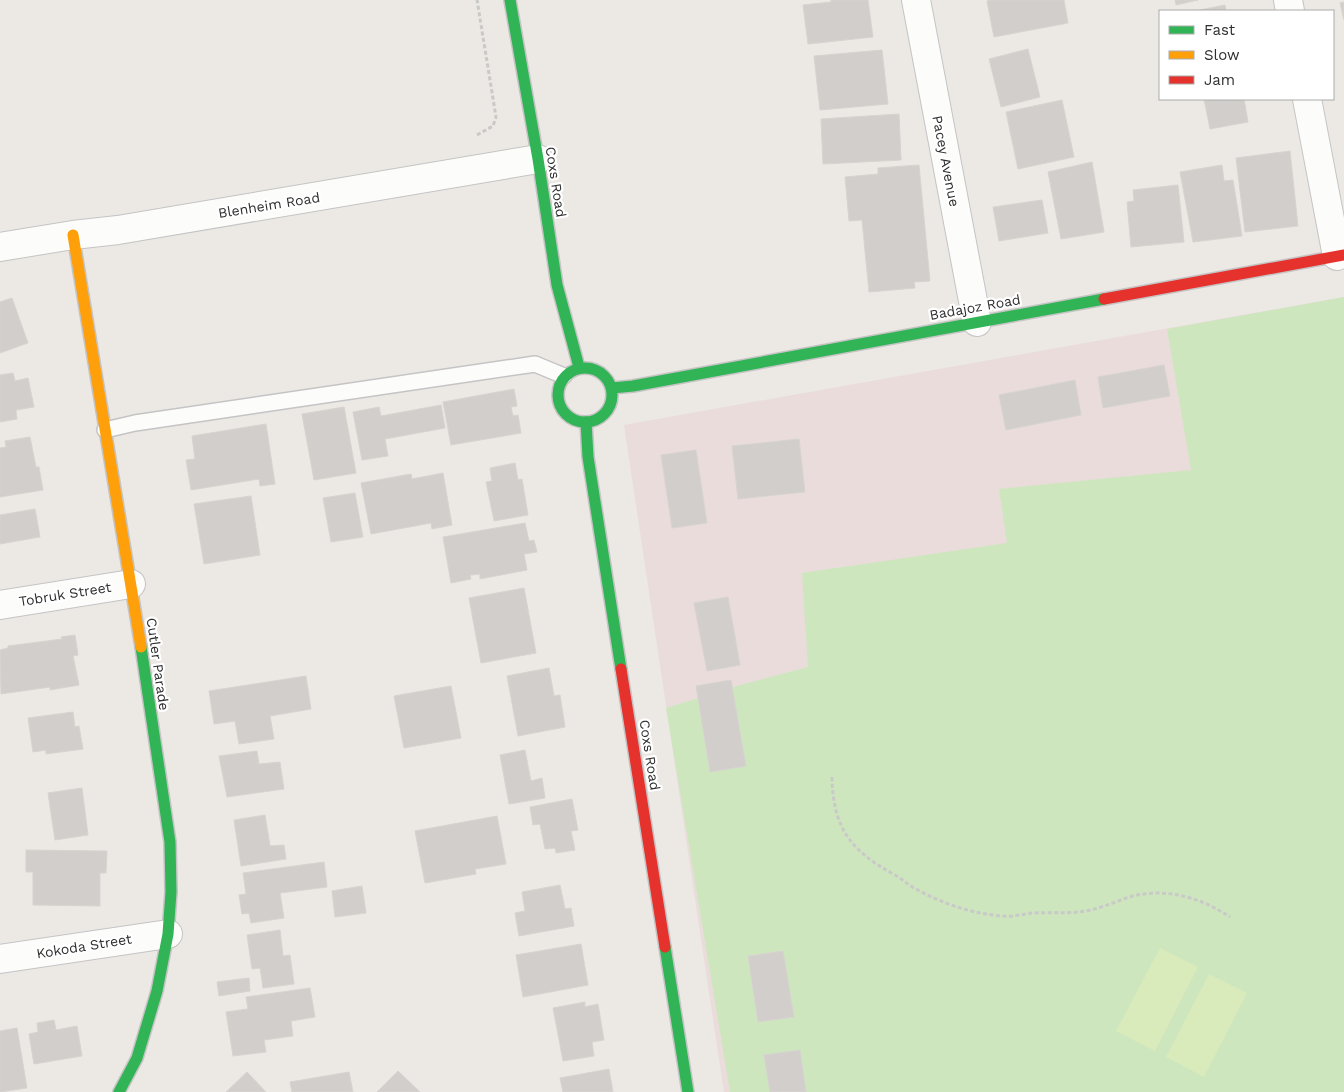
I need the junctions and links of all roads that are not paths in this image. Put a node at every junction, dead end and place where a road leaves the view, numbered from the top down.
1 (510, 0) edge
2 (916, 0) edge
3 (1307, 100) edge
4 (538, 159) junction
5 (73, 235) junction
6 (0, 247) edge
7 (1341, 256) edge
8 (977, 322) junction
9 (579, 367) junction
10 (564, 376) junction
11 (612, 388) junction
12 (586, 422) junction
13 (105, 430) junction
14 (131, 584) junction
15 (0, 605) edge
16 (168, 934) junction
17 (0, 959) edge
18 (119, 1092) edge
19 (688, 1092) edge

1 - 4 street, Coxs Road
2 - 8 street, Pacey Avenue
3 - 7 street
4 - 5 street, Blenheim Road
4 - 9 street, Coxs Road
5 - 6 street, Blenheim Road
5 - 13 street, Cutler Parade
7 - 8 street, Badajoz Road
8 - 11 street, Badajoz Road
9 - 10 street
9 - 11 street
10 - 12 street
10 - 13 lane
11 - 12 street
12 - 19 street, Coxs Road
13 - 14 street, Cutler Parade
14 - 15 street, Tobruk Street
14 - 16 street, Cutler Parade
16 - 17 street, Kokoda Street
16 - 18 street, Cutler Parade

